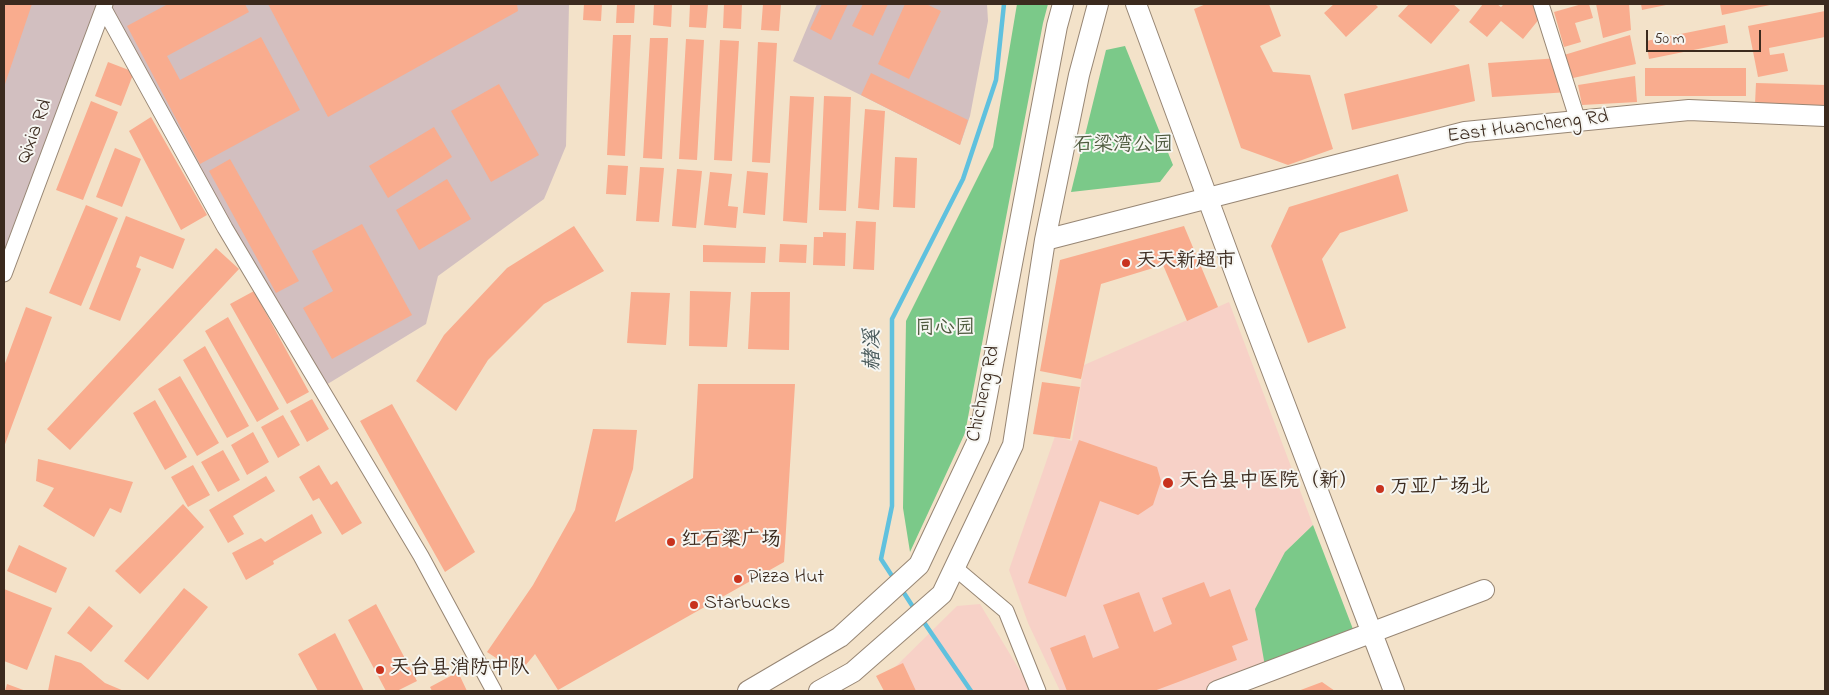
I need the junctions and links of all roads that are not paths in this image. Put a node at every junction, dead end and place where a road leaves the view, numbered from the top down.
1 (1063, 4) edge
2 (1098, 4) edge
3 (1136, 4) edge
4 (1542, 4) edge
5 (105, 6) edge
6 (1825, 116) edge
7 (1578, 121) junction
8 (1208, 199) junction
9 (1045, 240) junction
10 (4, 274) edge
11 (955, 568) junction
12 (1484, 590) dead end
13 (1371, 632) junction
14 (494, 691) edge
15 (748, 691) edge
16 (819, 691) edge
17 (1038, 691) edge
18 (1217, 691) edge
19 (1394, 691) edge

1 - 15 main road, Chicheng Rd
2 - 9 main road, Chicheng Rd
3 - 8 main road
4 - 7 street
5 - 10 street, Qixia Rd
5 - 14 street
6 - 7 main road, East Huancheng Rd
7 - 8 main road, East Huancheng Rd
8 - 9 main road, East Huancheng Rd
8 - 13 main road
9 - 11 main road, Chicheng Rd
11 - 16 main road, Chicheng Rd
11 - 17 street
12 - 13 main road
13 - 18 main road
13 - 19 main road

